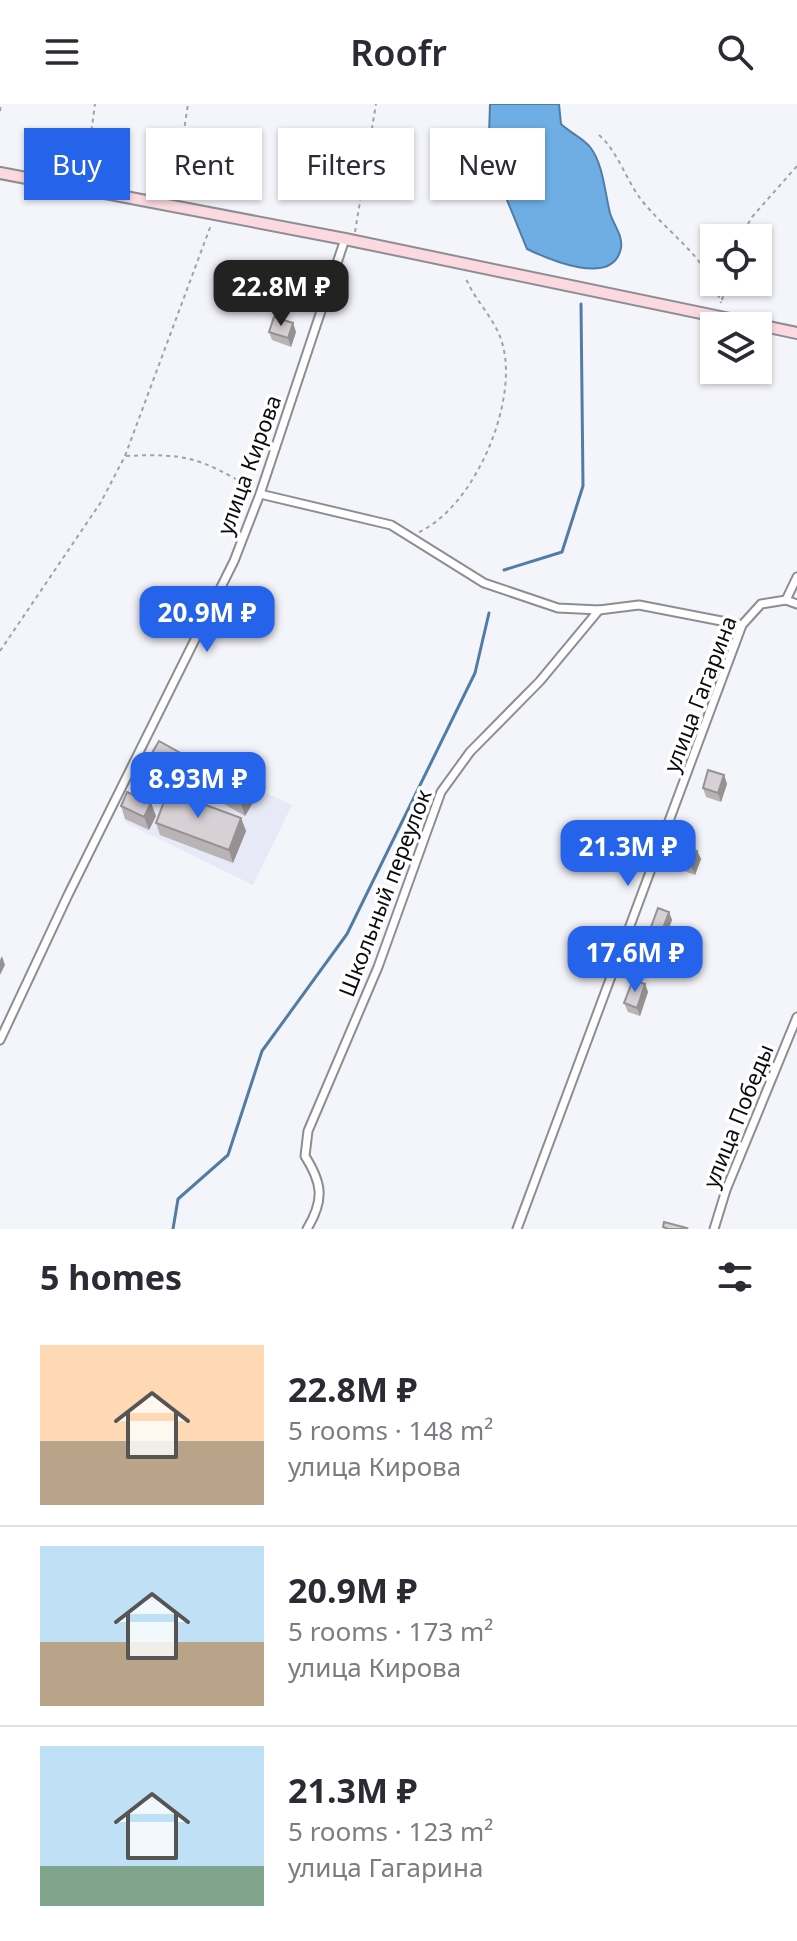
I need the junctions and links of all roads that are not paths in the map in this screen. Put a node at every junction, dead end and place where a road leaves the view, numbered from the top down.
1 (0, 173) edge
2 (349, 240) junction
3 (797, 333) edge
4 (260, 494) junction
5 (797, 577) edge
6 (786, 600) junction
7 (797, 604) edge
8 (599, 610) junction
9 (742, 625) junction
10 (797, 1017) edge
11 (0, 1040) edge
12 (307, 1229) edge
13 (517, 1229) edge
14 (714, 1229) edge

1 - 2 main road
2 - 3 main road
2 - 4 street, улица Кирова
4 - 8 street
4 - 11 street, улица Кирова
5 - 6 street
6 - 7 street
6 - 9 street, улица Гагарина
8 - 9 street
8 - 12 street, Школьный переулок
9 - 13 street, улица Гагарина
10 - 14 street, улица Победы

